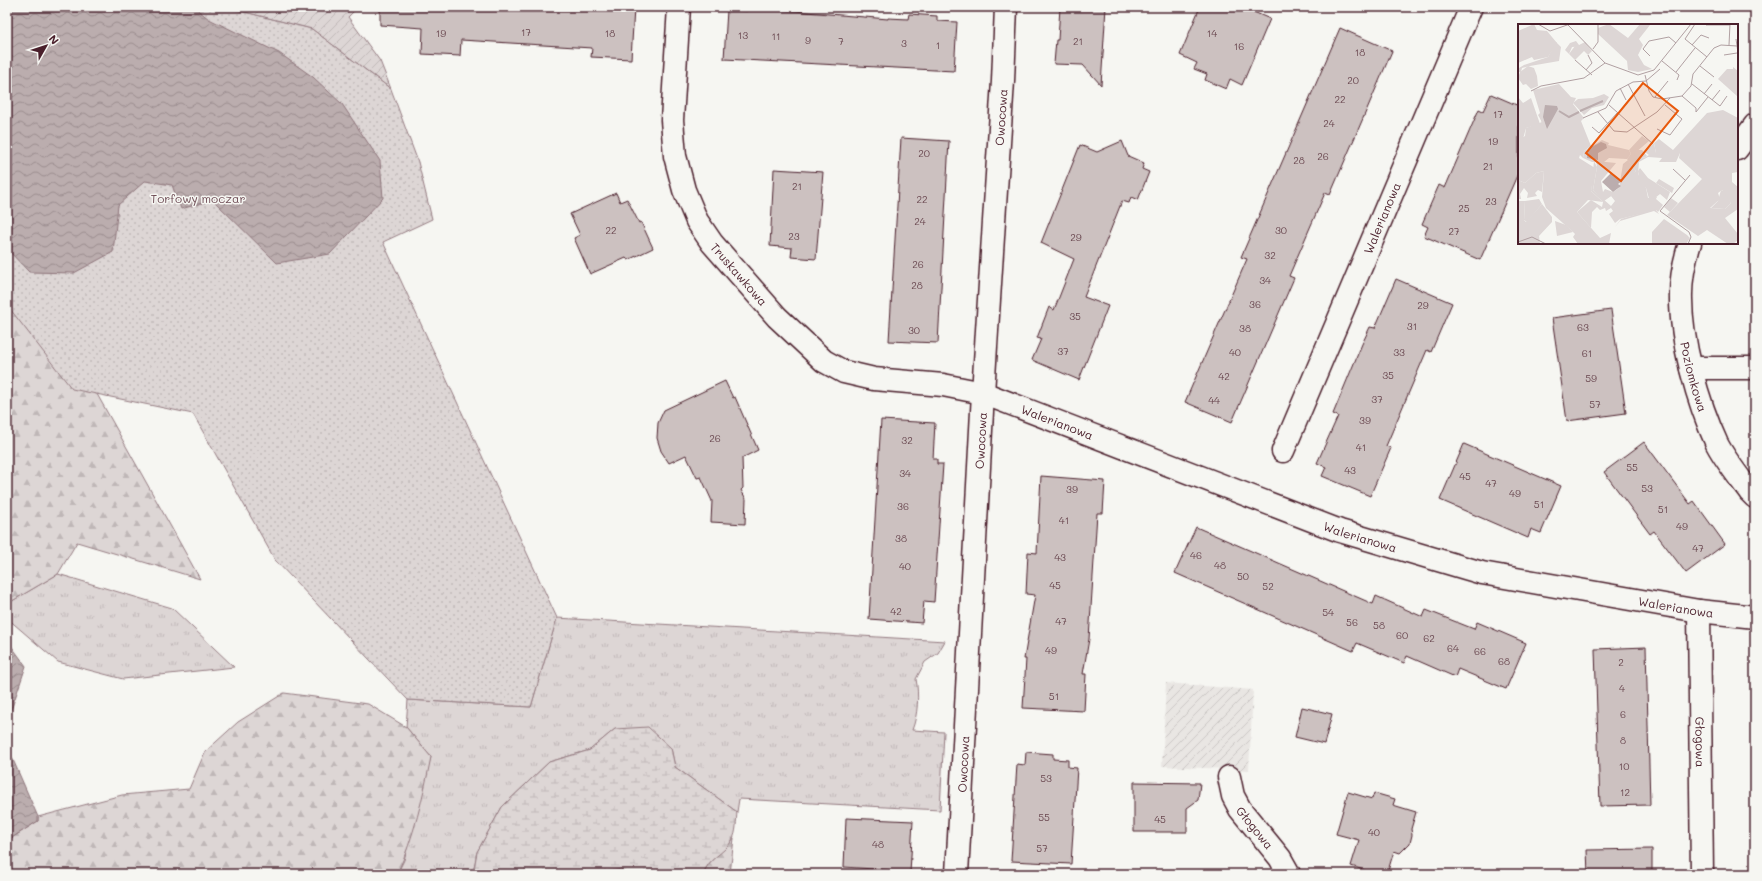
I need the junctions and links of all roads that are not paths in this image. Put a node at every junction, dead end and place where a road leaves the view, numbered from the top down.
1 (679, 7) edge
2 (1006, 7) edge
3 (1471, 7) edge
4 (1755, 125) edge
5 (1738, 148) edge
6 (1690, 244) edge
7 (1691, 368) junction
8 (1755, 368) edge
9 (983, 393) junction
10 (1283, 450) dead end
11 (1755, 497) edge
12 (1699, 611) junction
13 (1755, 617) edge
14 (1229, 778) dead end
15 (957, 874) edge
16 (1289, 874) edge
17 (1702, 874) edge

1 - 9 street, Truskawkowa
2 - 9 street, Owocowa
3 - 10 street, Walerianowa
4 - 5 street
6 - 7 street, Poziomkowa
7 - 8 street
7 - 11 street, Poziomkowa
9 - 12 street, Walerianowa
9 - 15 street, Owocowa
12 - 13 street, Walerianowa
12 - 17 street, Głogowa
14 - 16 street, Głogowa

